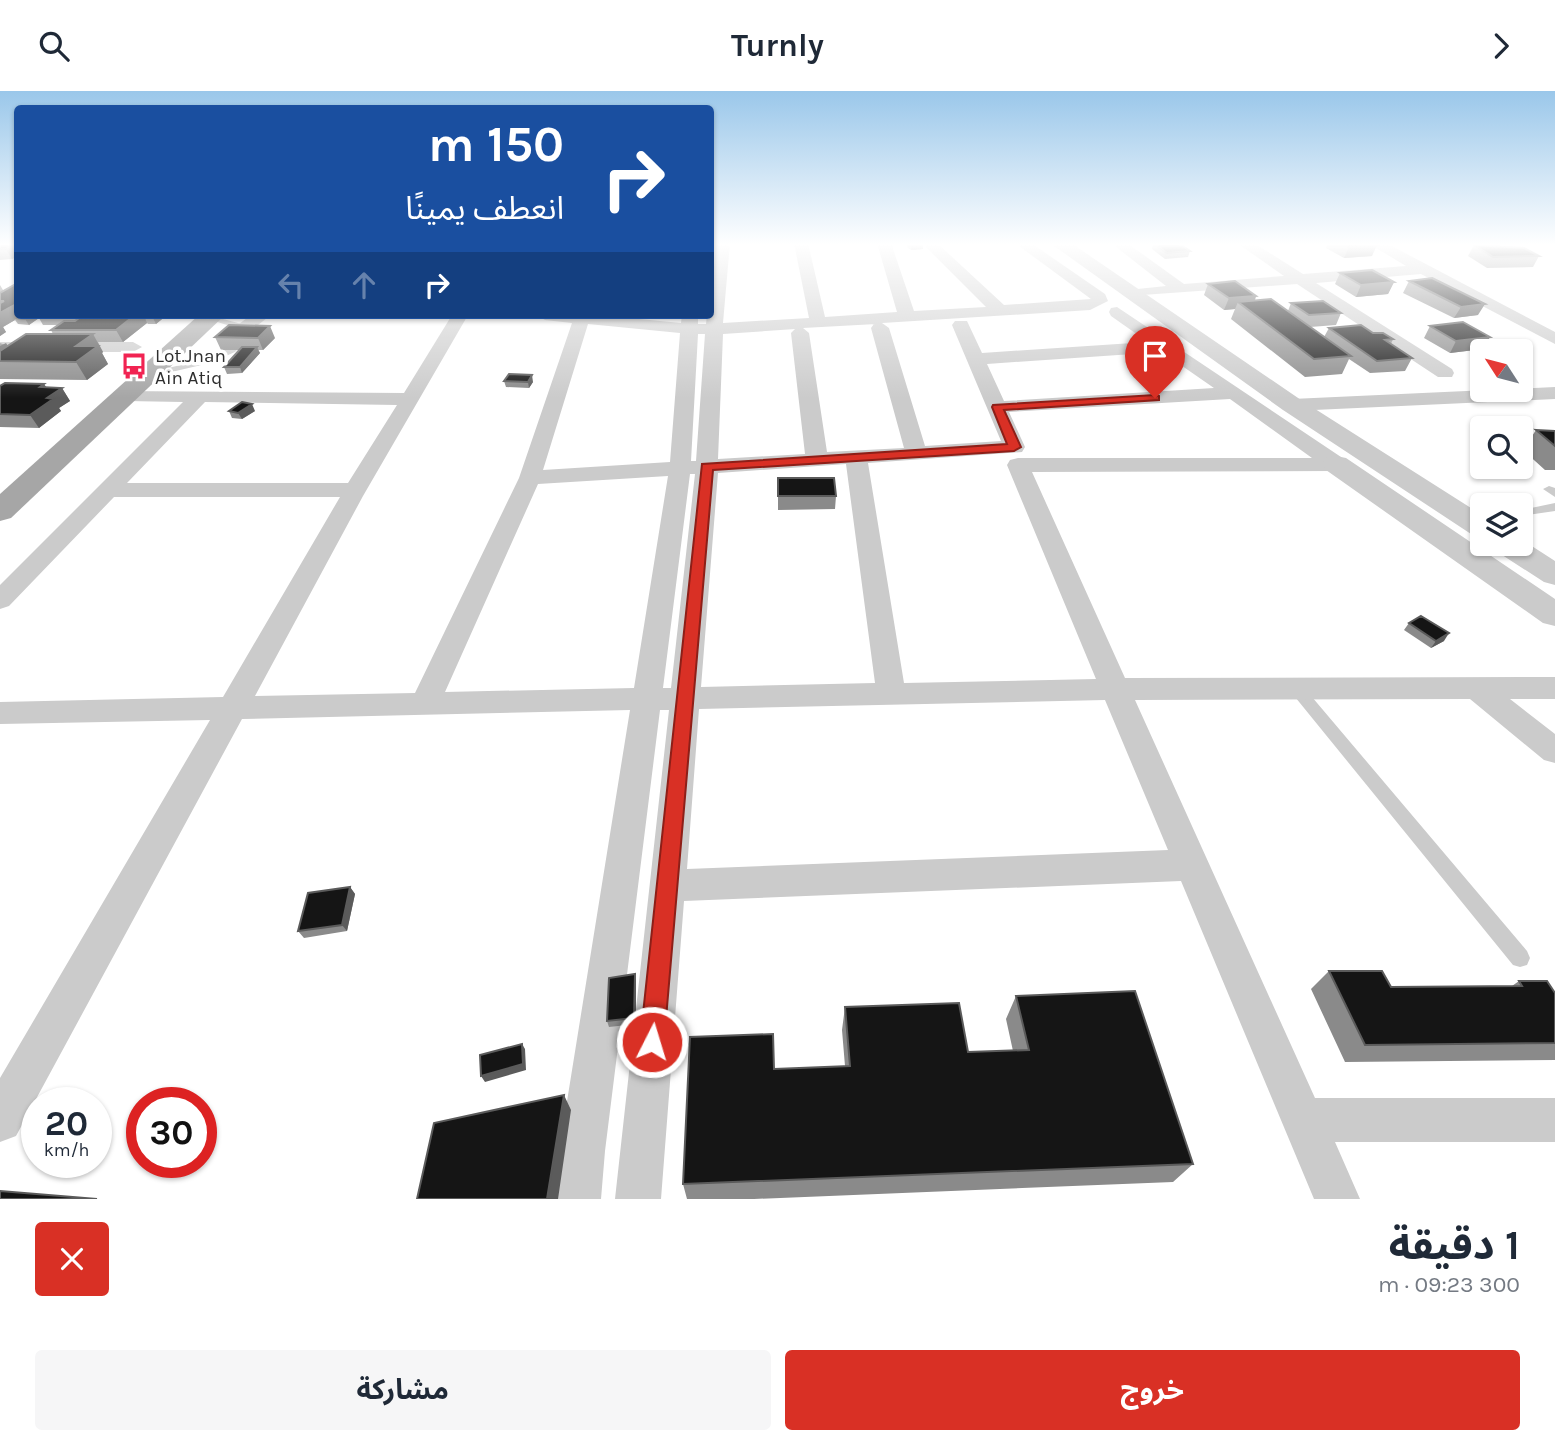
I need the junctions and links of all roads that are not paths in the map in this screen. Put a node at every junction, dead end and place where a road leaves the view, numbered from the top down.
1 (812, 295) edge
2 (900, 295) edge
3 (983, 295) edge
4 (1096, 295) edge
5 (1136, 295) edge
6 (1325, 295) edge
7 (1471, 295) edge
8 (1000, 311) junction
9 (1117, 312) dead end
10 (907, 316) junction
11 (209, 319) edge
12 (218, 319) edge
13 (259, 319) edge
14 (457, 319) edge
15 (575, 319) edge
16 (582, 320) junction
17 (818, 322) junction
18 (697, 324) edge
19 (961, 325) dead end
20 (880, 328) dead end
21 (244, 332) junction
22 (800, 333) dead end
23 (1555, 339) edge
24 (1167, 346) junction
25 (0, 347) edge
26 (132, 347) dead end
27 (232, 350) edge
28 (976, 359) junction
29 (207, 361) junction
30 (1445, 373) dead end
31 (148, 375) junction
32 (1234, 393) junction
33 (1555, 393) edge
34 (126, 395) junction
35 (200, 396) junction
36 (408, 398) junction
37 (1292, 405) junction
38 (997, 407) junction
39 (916, 453) junction
40 (856, 457) junction
41 (817, 460) junction
42 (1378, 460) junction
43 (1336, 464) junction
44 (693, 468) junction
45 (530, 478) junction
46 (355, 489) junction
47 (108, 490) junction
48 (1555, 507) edge
49 (0, 511) edge
50 (1533, 511) edge
51 (1470, 517) edge
52 (1526, 556) edge
53 (1555, 575) edge
54 (0, 600) edge
55 (1555, 615) edge
56 (1475, 687) junction
57 (1296, 688) junction
58 (1555, 688) edge
59 (1114, 689) junction
60 (891, 694) junction
61 (666, 698) junction
62 (425, 703) junction
63 (232, 708) junction
64 (0, 713) edge
65 (1555, 751) edge
66 (1190, 865) junction
67 (667, 886) junction
68 (1520, 958) dead end
69 (0, 1120) edge
70 (1304, 1120) junction
71 (1555, 1120) edge
72 (578, 1199) edge
73 (639, 1199) edge
74 (1337, 1199) edge

1 - 17 street
2 - 10 street
3 - 8 street
4 - 8 street
5 - 37 street
6 - 30 street
7 - 23 street
8 - 10 street
9 - 24 street
10 - 17 street
11 - 31 main road
12 - 21 lane
13 - 21 street
14 - 36 street
15 - 16 street
16 - 18 street
16 - 45 street
17 - 18 street
18 - 44 street
19 - 28 street
20 - 39 street
21 - 29 lane
22 - 41 street
24 - 28 street
24 - 32 street
25 - 26 street
27 - 29 lane
28 - 38 street
29 - 31 lane
31 - 34 main road
32 - 38 street
32 - 43 street
33 - 37 street
34 - 35 street
34 - 49 main road
35 - 36 street
35 - 47 street
36 - 46 street
37 - 42 street
38 - 39 street
39 - 40 street
40 - 41 street
40 - 60 street
41 - 44 street
42 - 43 street
42 - 51 street
43 - 55 street
43 - 59 street
44 - 45 street
44 - 61 street
45 - 62 street
46 - 47 street
46 - 63 street
47 - 54 street
48 - 50 lane
52 - 53 street
56 - 57 street
56 - 58 street
56 - 65 street
57 - 59 street
57 - 68 lane
59 - 60 street
59 - 66 street
60 - 61 street
61 - 62 street
61 - 67 street
61 - 72 street
62 - 63 street
63 - 64 street
63 - 69 street
66 - 67 street
66 - 70 street
67 - 73 street
70 - 71 street
70 - 74 street

